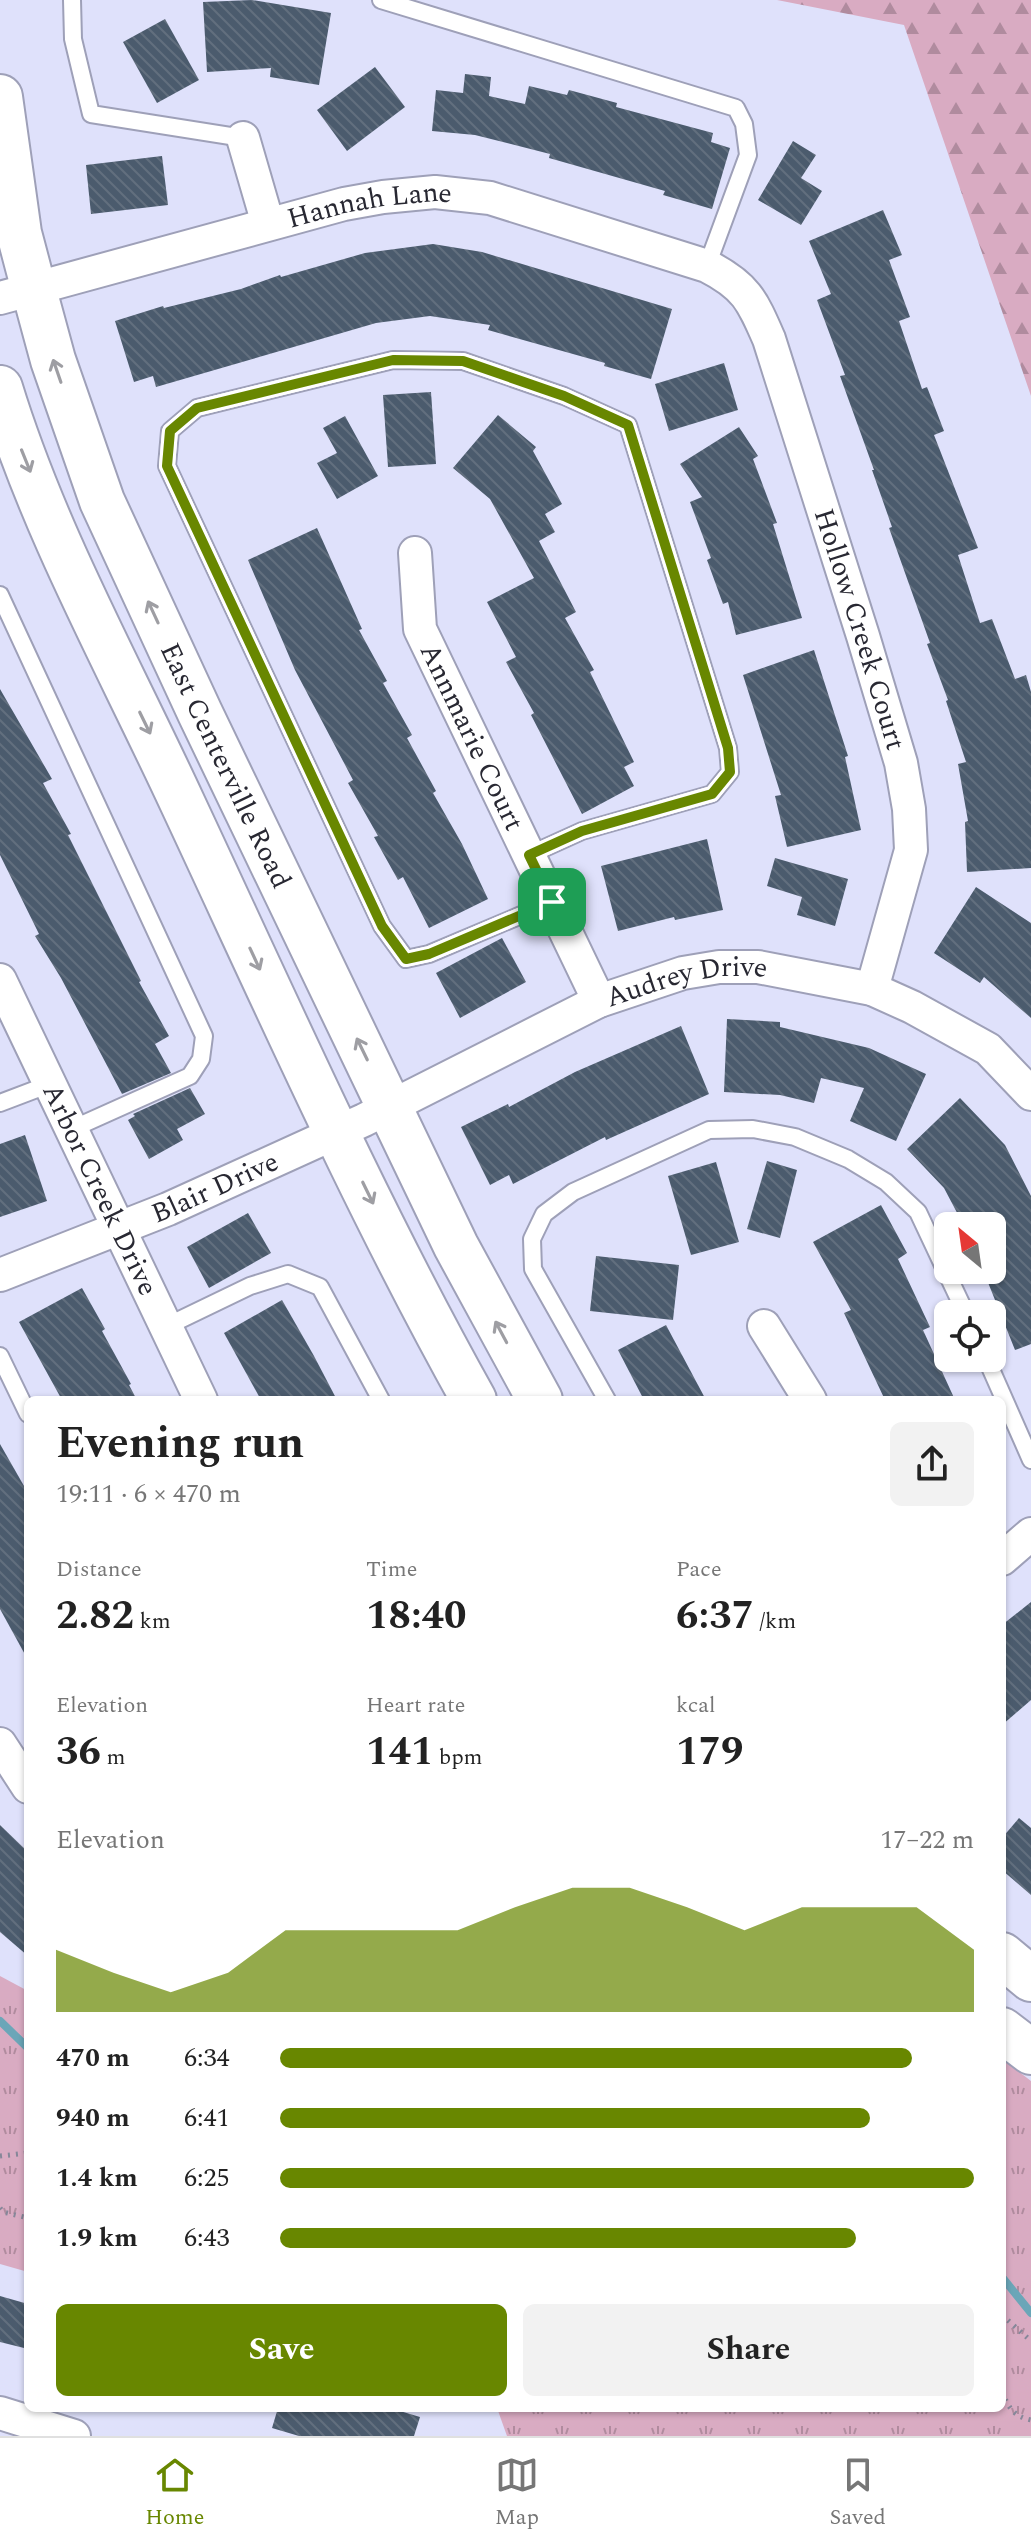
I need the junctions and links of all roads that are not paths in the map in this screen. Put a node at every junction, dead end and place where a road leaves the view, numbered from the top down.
1 (72, 0) edge
2 (381, 0) edge
3 (0, 97) edge
4 (243, 138) joint
5 (268, 224) junction
6 (721, 273) junction
7 (17, 294) edge
8 (0, 388) edge
9 (415, 553) dead end
10 (0, 595) edge
11 (529, 855) junction
12 (552, 902) junction
13 (0, 980) edge
14 (872, 989) junction
15 (599, 1001) junction
16 (50, 1084) junction
17 (1031, 1094) edge
18 (0, 1103) edge
19 (390, 1107) junction
20 (72, 1129) junction
21 (338, 1132) junction
22 (121, 1229) junction
23 (0, 1275) edge
24 (959, 1300) edge
25 (764, 1326) dead end
26 (165, 1327) junction
27 (0, 1356) edge
28 (992, 1372) edge
29 (199, 1396) edge
30 (379, 1396) edge
31 (472, 1396) edge
32 (538, 1396) edge
33 (605, 1396) edge
34 (808, 1396) edge
35 (1003, 1396) edge
36 (1006, 1403) edge
37 (24, 1406) edge
38 (1031, 1460) edge
39 (1031, 1534) edge
40 (1006, 1556) edge
41 (0, 1744) edge
42 (24, 1781) edge
43 (1006, 1958) edge
44 (1031, 1979) edge
45 (1006, 2033) edge
46 (1031, 2052) edge
47 (0, 2413) edge
48 (74, 2436) edge

1 - 4 lane
2 - 6 lane
3 - 7 main road, East Centerville Road
4 - 5 street
5 - 6 street, Hannah Lane
5 - 7 street, Hannah Lane
6 - 14 street, Hollow Creek Court
19 -> 7 main road, East Centerville Road
8 -> 21 main road, East Centerville Road
9 - 11 street, Annmarie Court
10 - 20 lane
11 - 12 street, Annmarie Court
11 - 12 lane
12 - 15 street, Annmarie Court
13 - 16 street, Arbor Creek Drive
14 - 15 street, Audrey Drive
14 - 17 street, Audrey Drive
15 - 19 street, Audrey Drive
16 - 18 lane
16 - 20 street, Arbor Creek Drive
19 - 21 street, Audrey Drive
32 -> 19 main road, East Centerville Road
20 - 22 street, Arbor Creek Drive
21 - 22 street, Blair Drive
21 -> 31 main road, East Centerville Road
22 - 23 street, Blair Drive
22 - 26 street, Arbor Creek Drive
24 - 33 lane
25 - 34 street
26 - 29 street, Arbor Creek Drive
26 - 30 lane
27 - 37 lane
28 - 35 lane
36 - 38 lane
39 - 40 street
41 - 42 street
43 - 44 main road
45 - 46 main road
47 - 48 street

